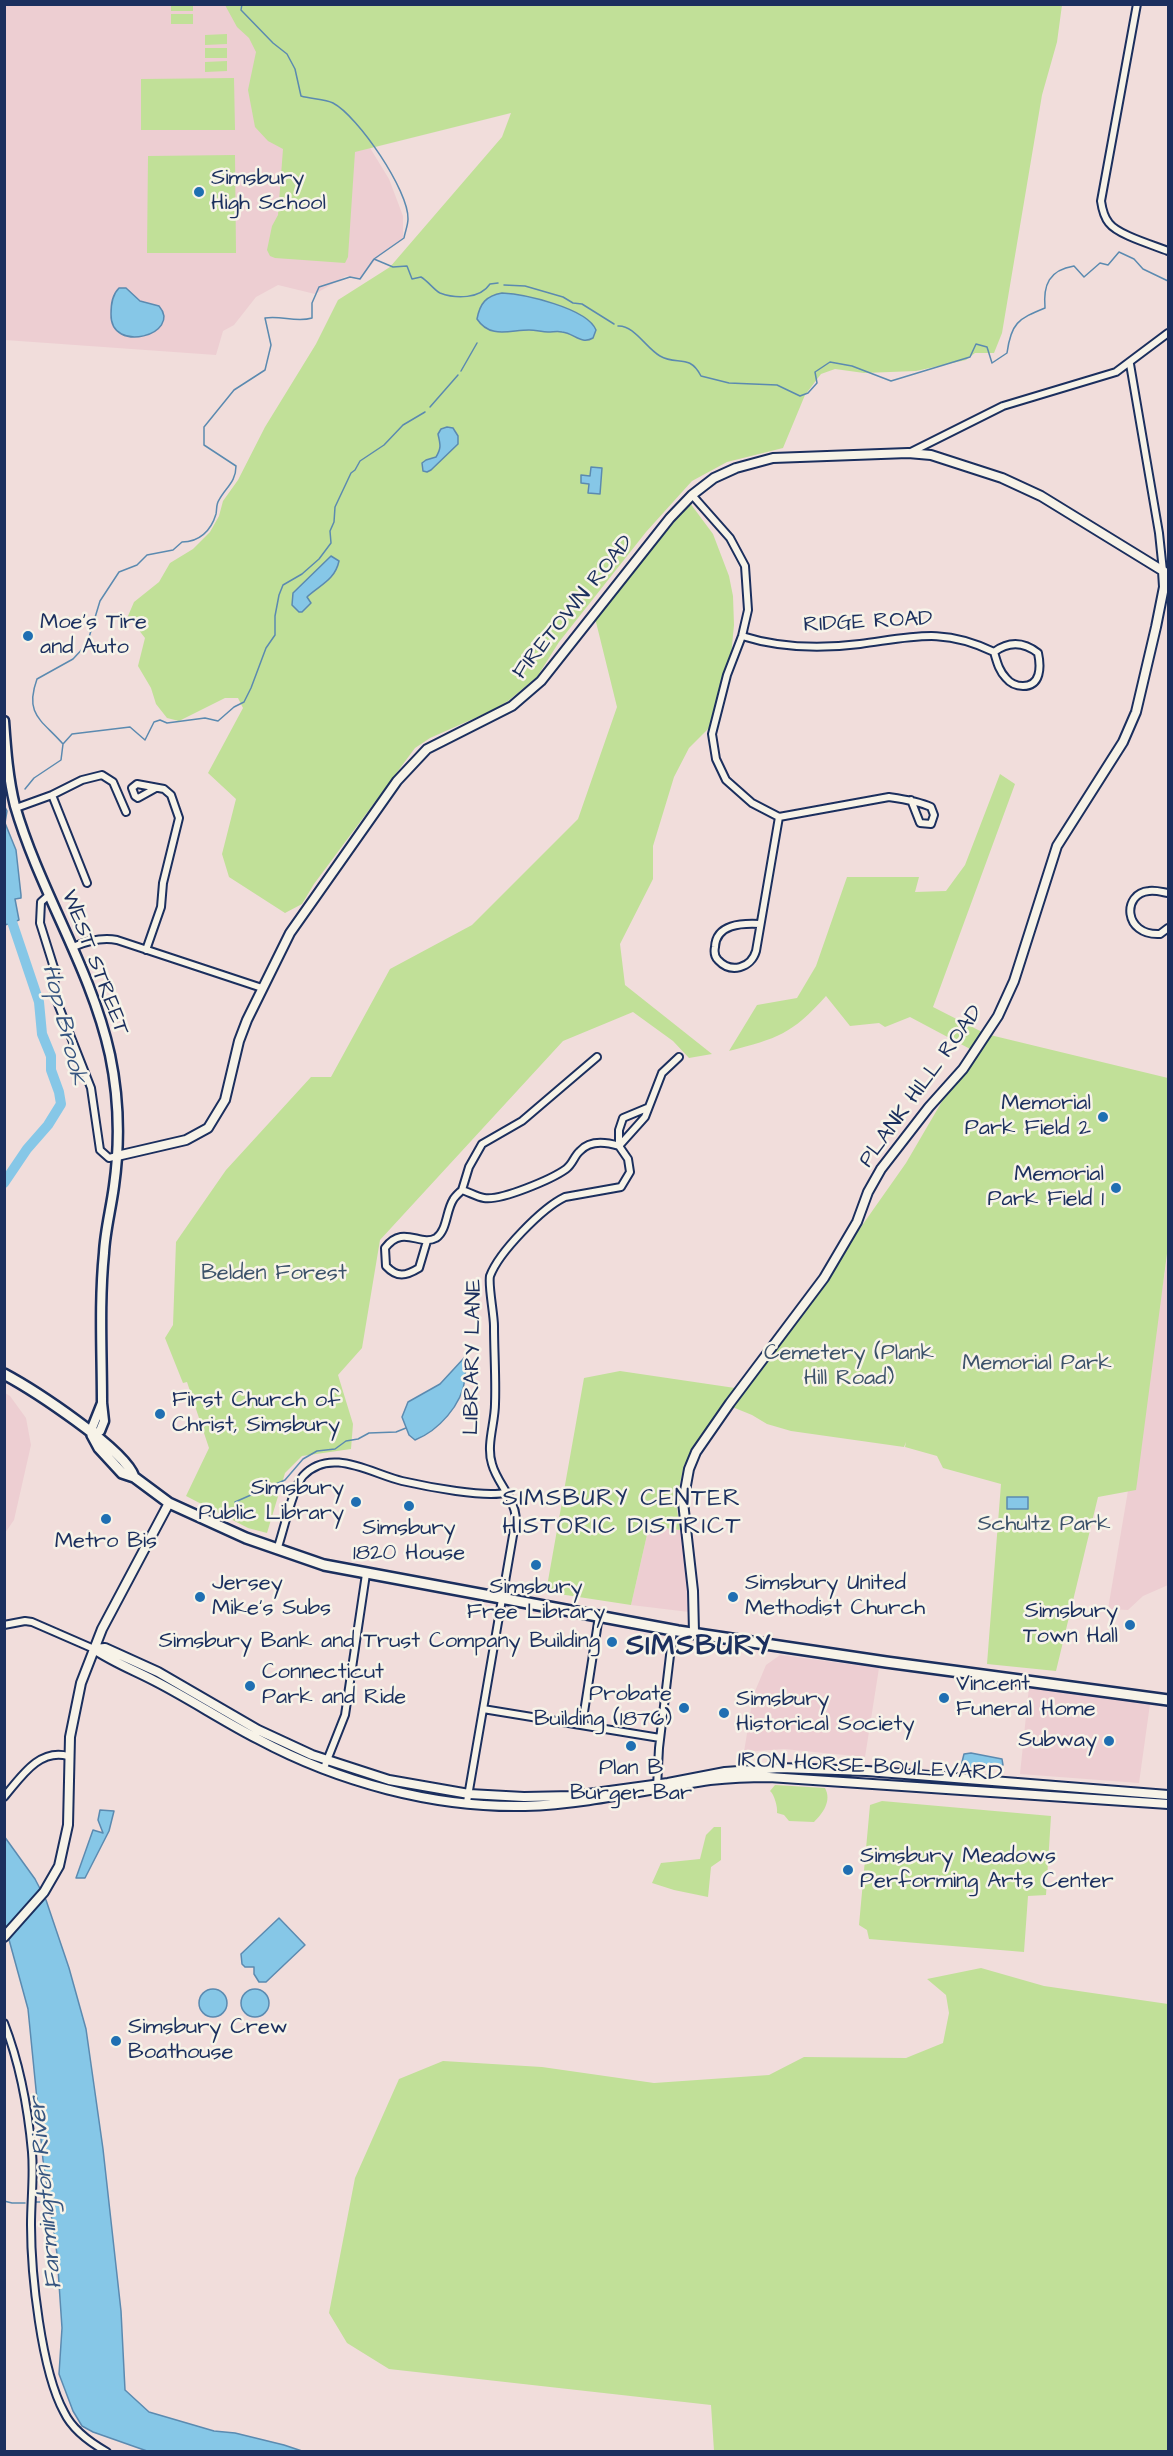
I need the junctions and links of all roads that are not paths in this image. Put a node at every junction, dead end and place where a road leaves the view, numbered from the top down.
1 (1137, 4) edge
2 (1168, 251) edge
3 (1168, 333) edge
4 (1130, 364) junction
5 (908, 453) junction
6 (692, 495) junction
7 (1166, 573) edge
8 (742, 636) junction
9 (994, 652) junction
10 (4, 721) edge
11 (7, 783) edge
12 (156, 788) dead end
13 (52, 795) junction
14 (911, 801) dead end
15 (16, 808) junction
16 (126, 812) dead end
17 (779, 817) junction
18 (87, 883) dead end
19 (1168, 894) edge
20 (49, 895) junction
21 (760, 924) junction
22 (1168, 928) edge
23 (73, 947) junction
24 (146, 950) junction
25 (262, 988) junction
26 (679, 1057) dead end
27 (597, 1058) dead end
28 (647, 1108) junction
29 (619, 1146) junction
30 (117, 1156) junction
31 (462, 1190) junction
32 (427, 1241) junction
33 (4, 1374) edge
34 (92, 1435) junction
35 (507, 1492) junction
36 (169, 1503) junction
37 (277, 1550) junction
38 (366, 1574) junction
39 (503, 1598) junction
40 (599, 1616) junction
41 (4, 1625) edge
42 (674, 1630) junction
43 (694, 1632) junction
44 (94, 1649) junction
45 (1168, 1700) edge
46 (483, 1709) junction
47 (582, 1725) junction
48 (660, 1738) junction
49 (68, 1756) junction
50 (325, 1764) junction
51 (867, 1771) junction
52 (866, 1782) junction
53 (1019, 1784) junction
54 (657, 1787) junction
55 (1018, 1793) junction
56 (1168, 1794) edge
57 (4, 1797) edge
58 (468, 1798) junction
59 (1168, 1804) edge
60 (4, 1937) edge
61 (4, 2023) edge
62 (107, 2451) edge

1 - 2 street
3 - 4 street
4 - 5 street
4 - 7 street, PLANK HILL ROAD
5 - 6 street, FIRETOWN ROAD
5 - 7 street, FIRETOWN ROAD
6 - 8 street
6 - 25 street, FIRETOWN ROAD
7 - 43 street, PLANK HILL ROAD
8 - 9 street, RIDGE ROAD
8 - 17 street
9 - 9 street
10 - 11 main road, WEST STREET
11 - 15 main road, WEST STREET
12 - 24 street
13 - 15 street
13 - 16 street
13 - 18 street
14 - 17 street
15 - 20 main road, WEST STREET
17 - 21 street
19 - 22 street
20 - 23 main road, WEST STREET
20 - 30 street
21 - 21 street
23 - 24 street
23 - 30 main road, WEST STREET
24 - 25 street
25 - 30 street, FIRETOWN ROAD
26 - 28 street
27 - 31 street
28 - 29 street
28 - 29 street
29 - 31 street
29 - 35 street, LIBRARY LANE
30 - 34 main road, WEST STREET
31 - 32 street
32 - 32 street
33 - 34 highway
34 - 36 highway
35 - 37 street
35 - 39 street, LIBRARY LANE
36 - 37 highway
36 - 44 street
37 - 38 highway
38 - 39 highway
38 - 50 street
39 - 40 highway
39 - 46 street, LIBRARY LANE
40 - 42 highway
40 - 47 street
41 - 44 street
42 - 43 highway
42 - 48 street
43 - 45 highway
44 - 49 street
44 - 50 street, IRON HORSE BOULEVARD
46 - 47 street
46 - 58 street, LIBRARY LANE
47 - 48 street
48 - 54 street
49 - 57 street
49 - 60 street
50 - 58 street, IRON HORSE BOULEVARD
51 - 52 street
51 - 53 street, IRON HORSE BOULEVARD
51 - 54 street, IRON HORSE BOULEVARD
52 - 54 street, IRON HORSE BOULEVARD
52 - 55 street, IRON HORSE BOULEVARD
53 - 55 street
53 - 56 street, IRON HORSE BOULEVARD
54 - 58 street, IRON HORSE BOULEVARD
55 - 59 street, IRON HORSE BOULEVARD
61 - 62 street

